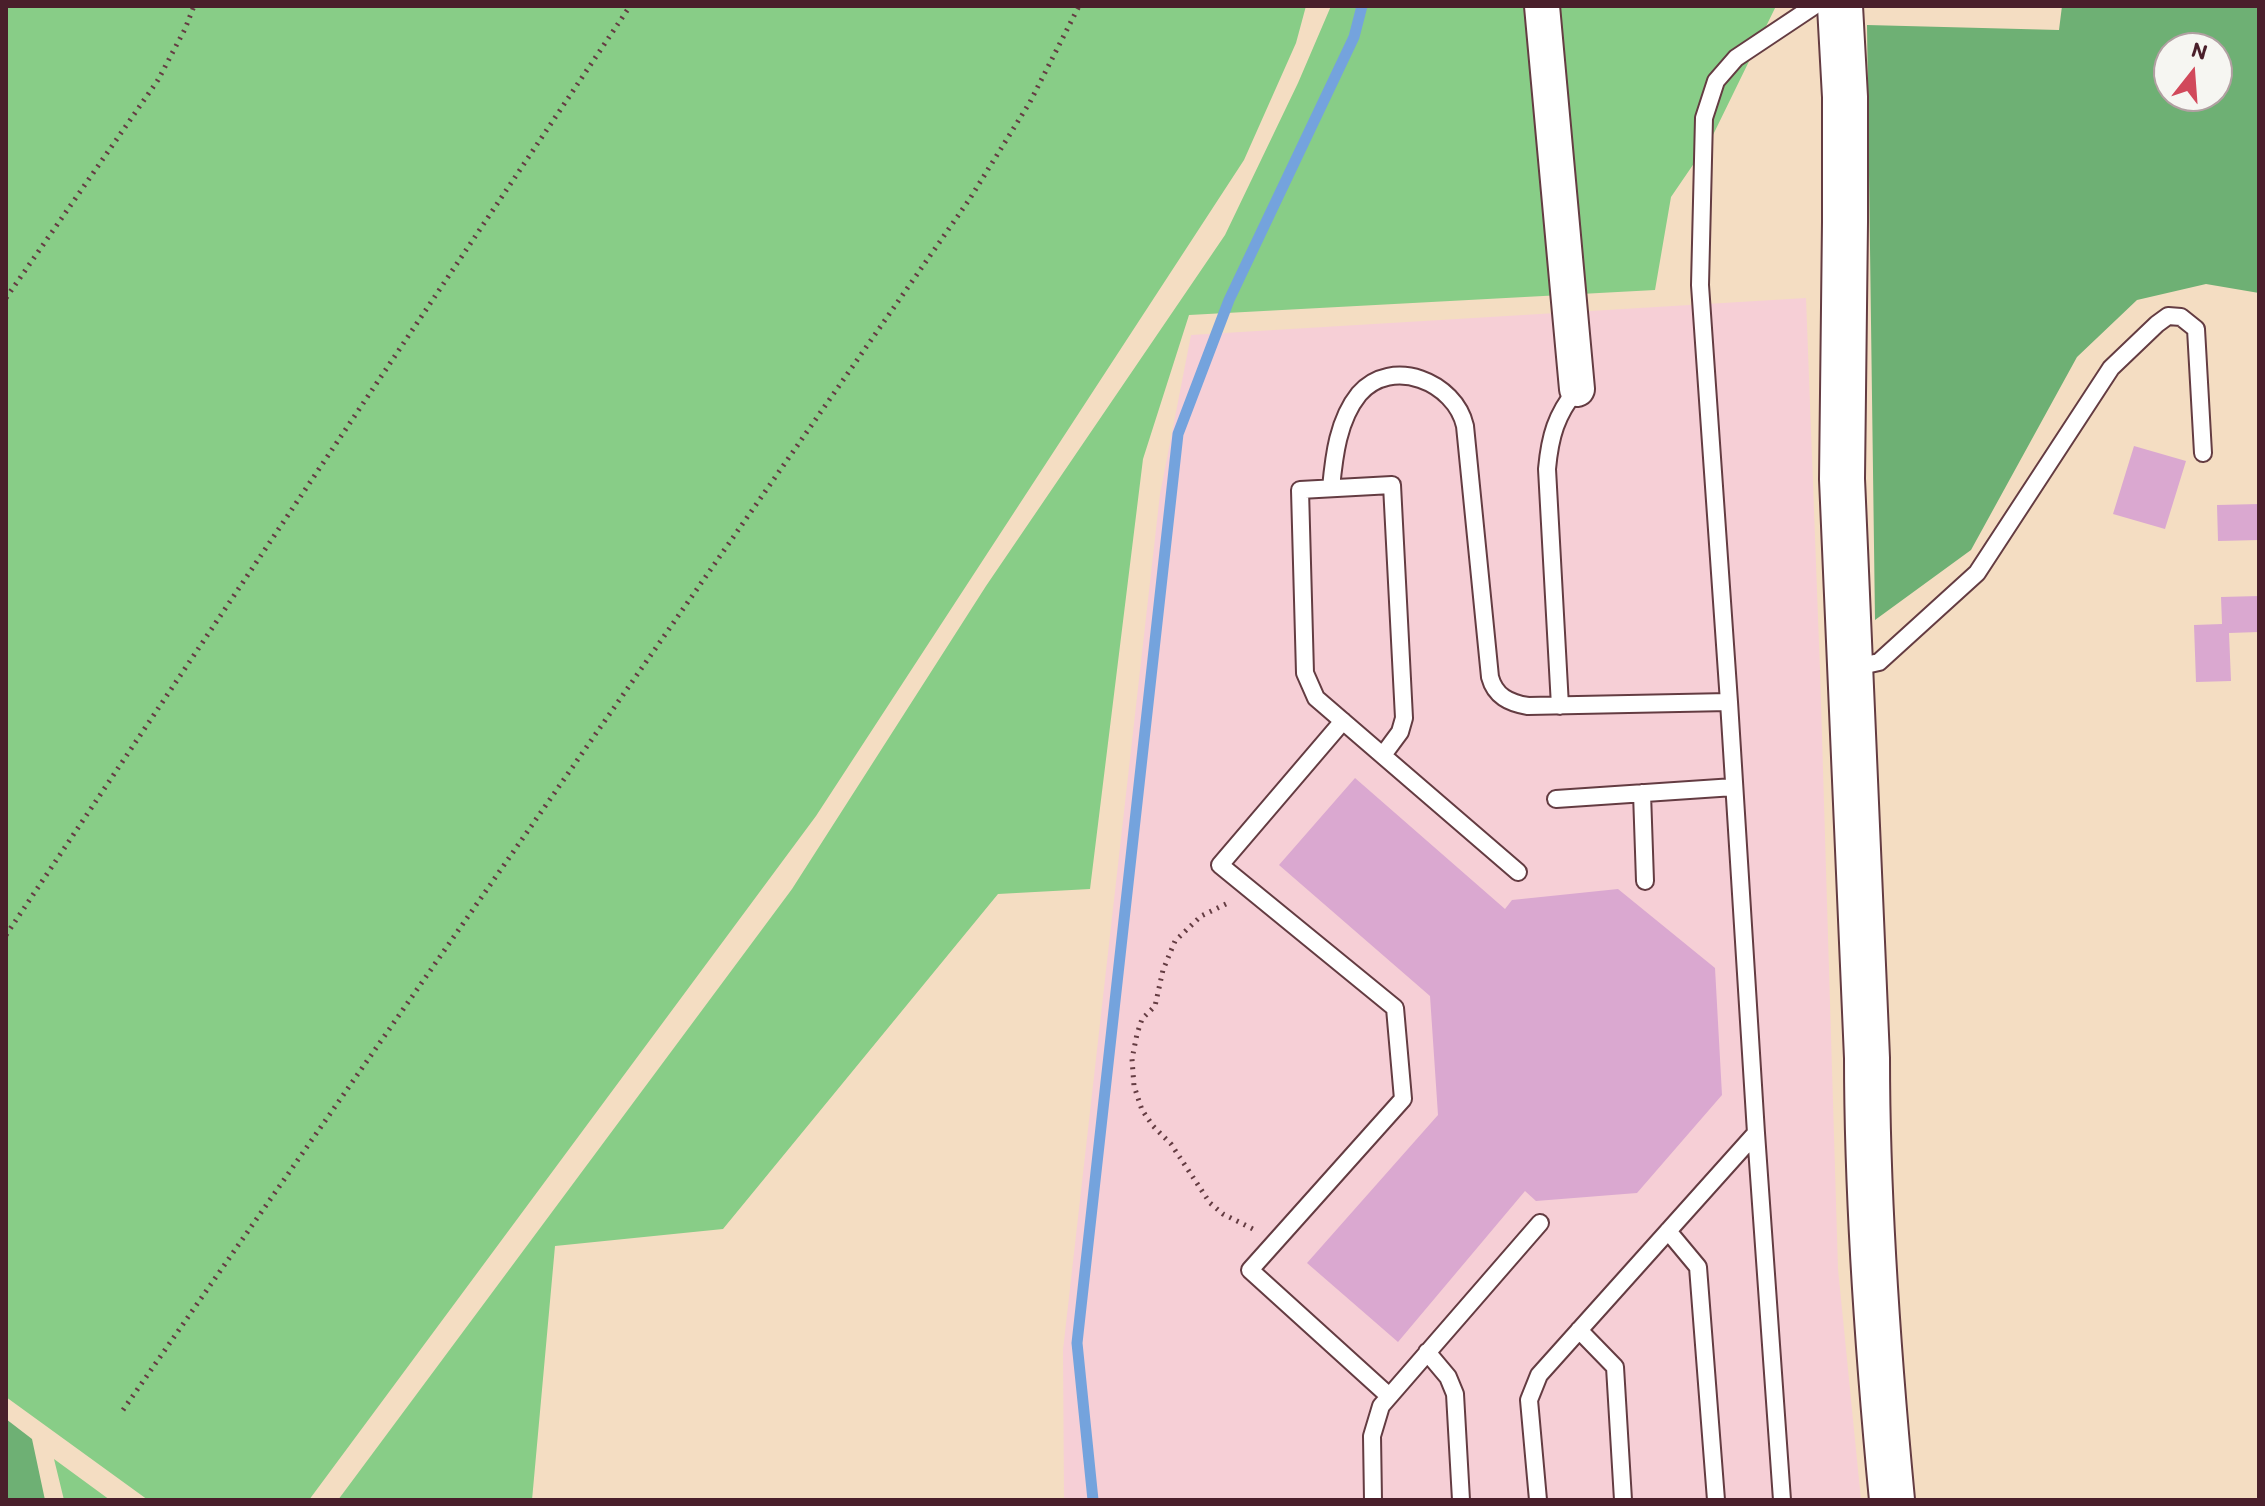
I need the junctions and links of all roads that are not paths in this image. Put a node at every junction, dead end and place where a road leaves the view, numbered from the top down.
1 (1542, 6) edge
2 (1833, 10) edge
3 (1577, 389) joint
4 (2203, 453) dead end
5 (1331, 488) junction
6 (1850, 668) junction
7 (1729, 702) junction
8 (1560, 706) junction
9 (1343, 721) junction
10 (1383, 755) junction
11 (1734, 787) junction
12 (1642, 793) junction
13 (1556, 799) dead end
14 (1518, 872) dead end
15 (1645, 881) dead end
16 (1756, 1133) junction
17 (1540, 1223) dead end
18 (1668, 1231) junction
19 (1579, 1330) junction
20 (1427, 1352) junction
21 (1389, 1396) junction
22 (1373, 1500) edge
23 (1461, 1500) edge
24 (1538, 1500) edge
25 (1623, 1500) edge
26 (1716, 1500) edge
27 (1782, 1500) edge
28 (1892, 1500) edge

1 - 3 street
2 - 6 main road
2 - 7 lane
3 - 8 lane
4 - 6 lane
5 - 8 lane
5 - 9 lane
5 - 10 lane
6 - 28 main road
7 - 8 lane
7 - 11 lane
9 - 10 lane
9 - 21 lane
10 - 14 lane
11 - 12 lane
11 - 16 lane
12 - 13 lane
12 - 15 lane
16 - 18 lane
16 - 27 lane
17 - 20 lane
18 - 19 lane
18 - 26 lane
19 - 24 lane
19 - 25 lane
20 - 21 lane
20 - 23 lane
21 - 22 lane

